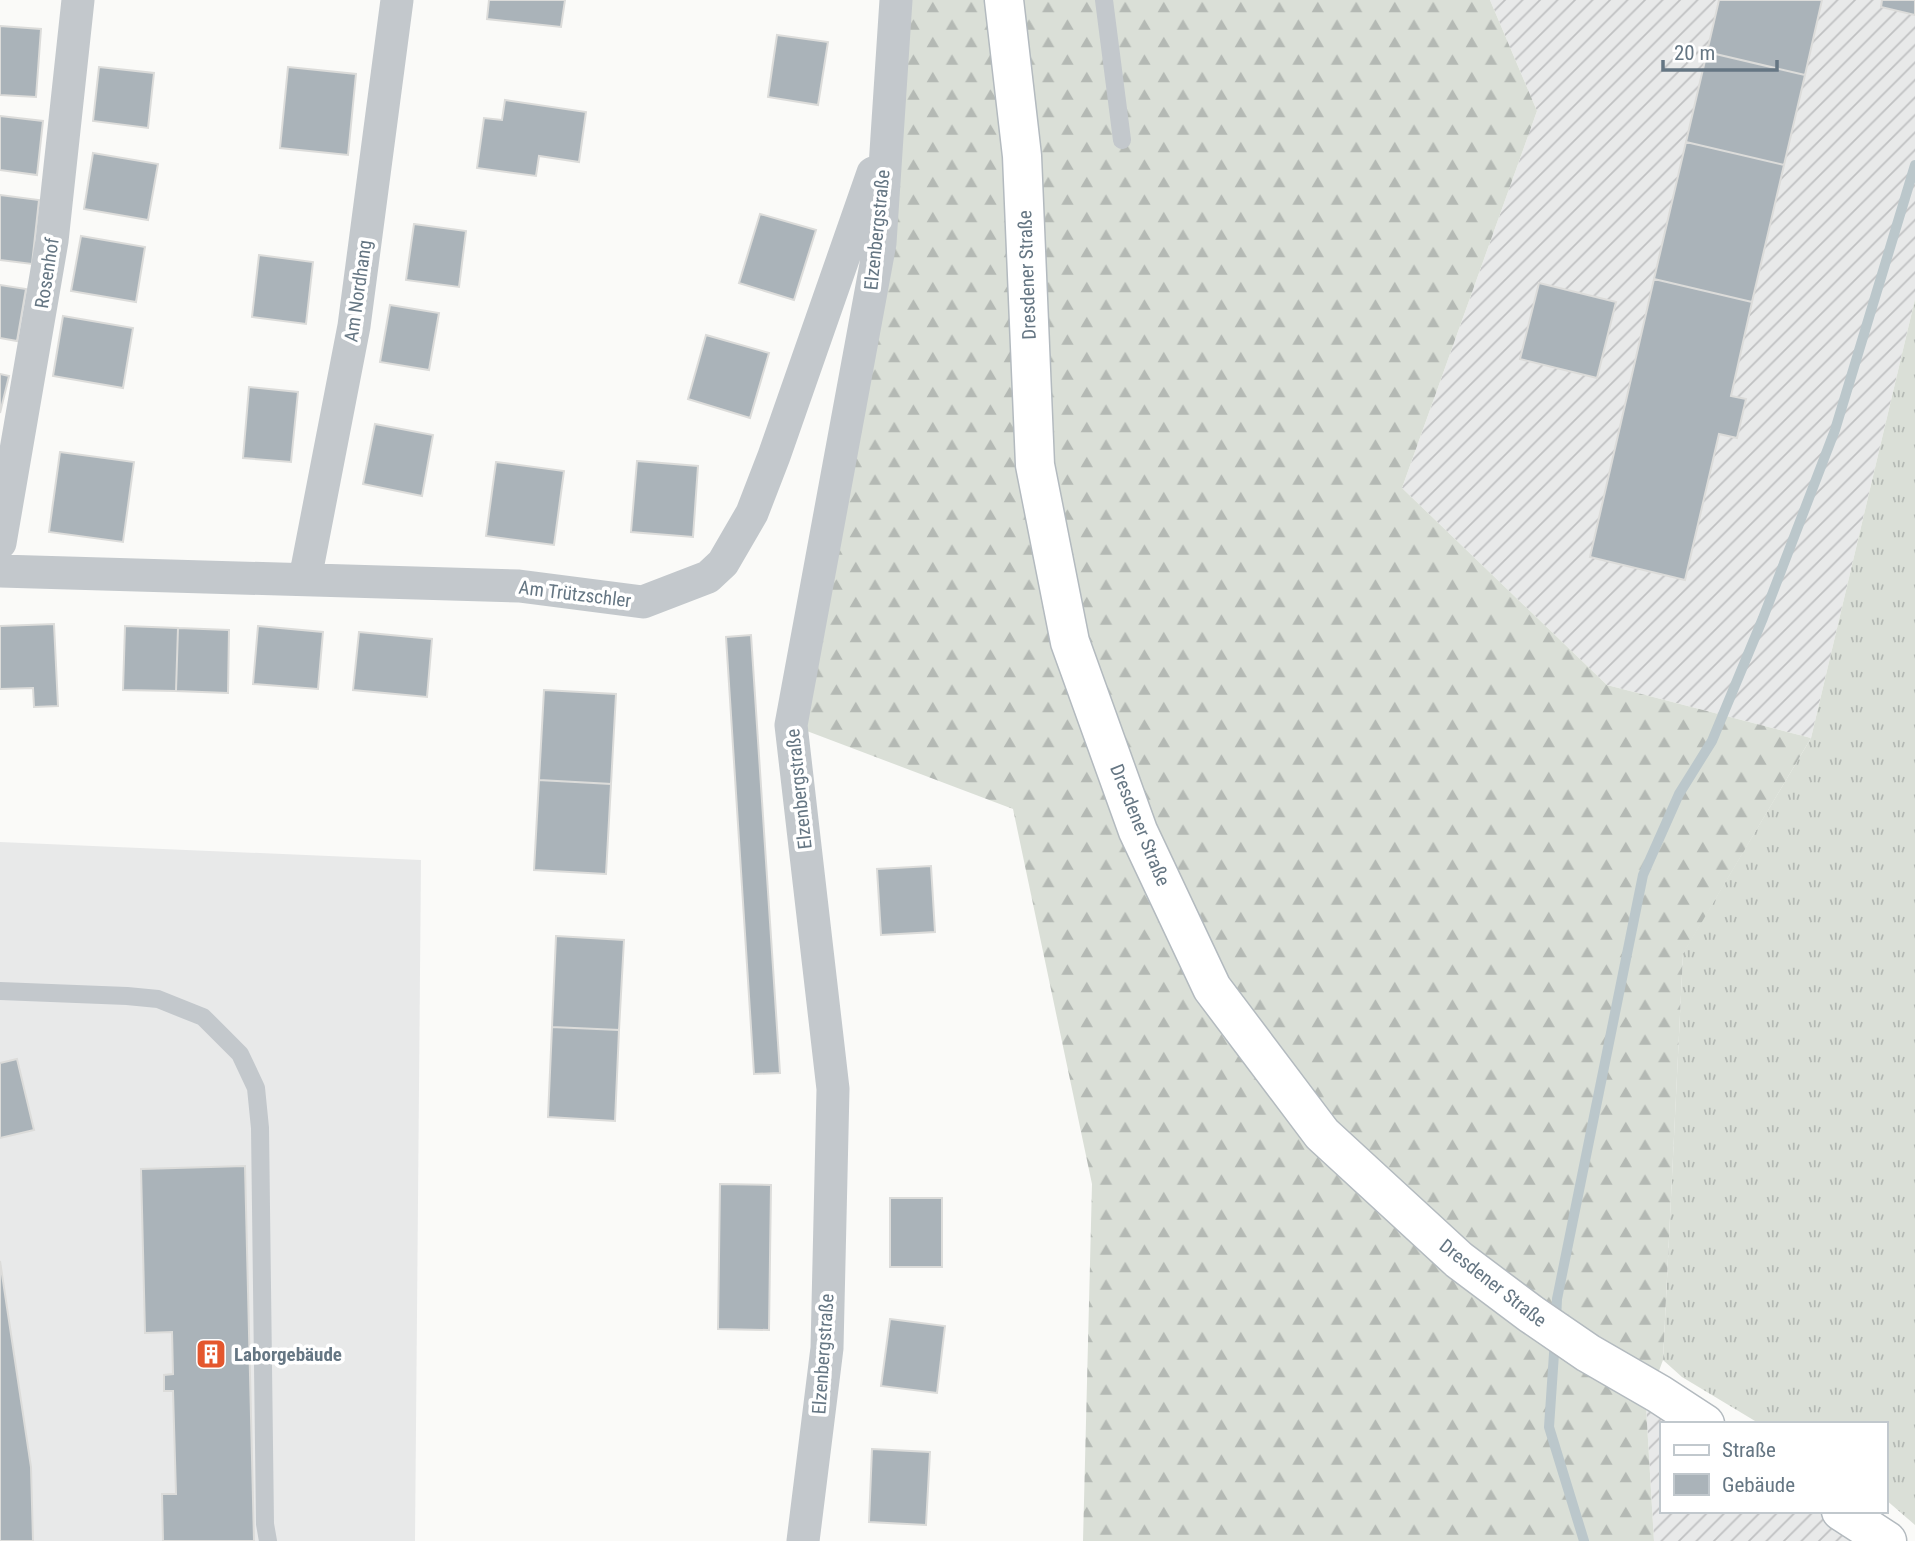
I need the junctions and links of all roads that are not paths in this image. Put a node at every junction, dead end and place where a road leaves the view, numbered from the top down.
1 (78, 0) edge
2 (397, 0) edge
3 (896, 0) edge
4 (1004, 0) edge
5 (1104, 0) edge
6 (887, 134) junction
7 (1122, 140) dead end
8 (0, 543) edge
9 (0, 571) edge
10 (305, 579) junction
11 (0, 991) edge
12 (1702, 1422) edge
13 (1844, 1513) edge
14 (268, 1541) edge
15 (803, 1541) edge
16 (1887, 1541) edge

1 - 8 street, Rosenhof
2 - 10 street, Am Nordhang
3 - 6 street, Elzenbergstraße
4 - 12 street, Dresdener Straße
5 - 7 lane
6 - 10 street, Am Trützschler
6 - 15 street, Elzenbergstraße
9 - 10 street, Am Trützschler
11 - 14 lane
13 - 16 street

